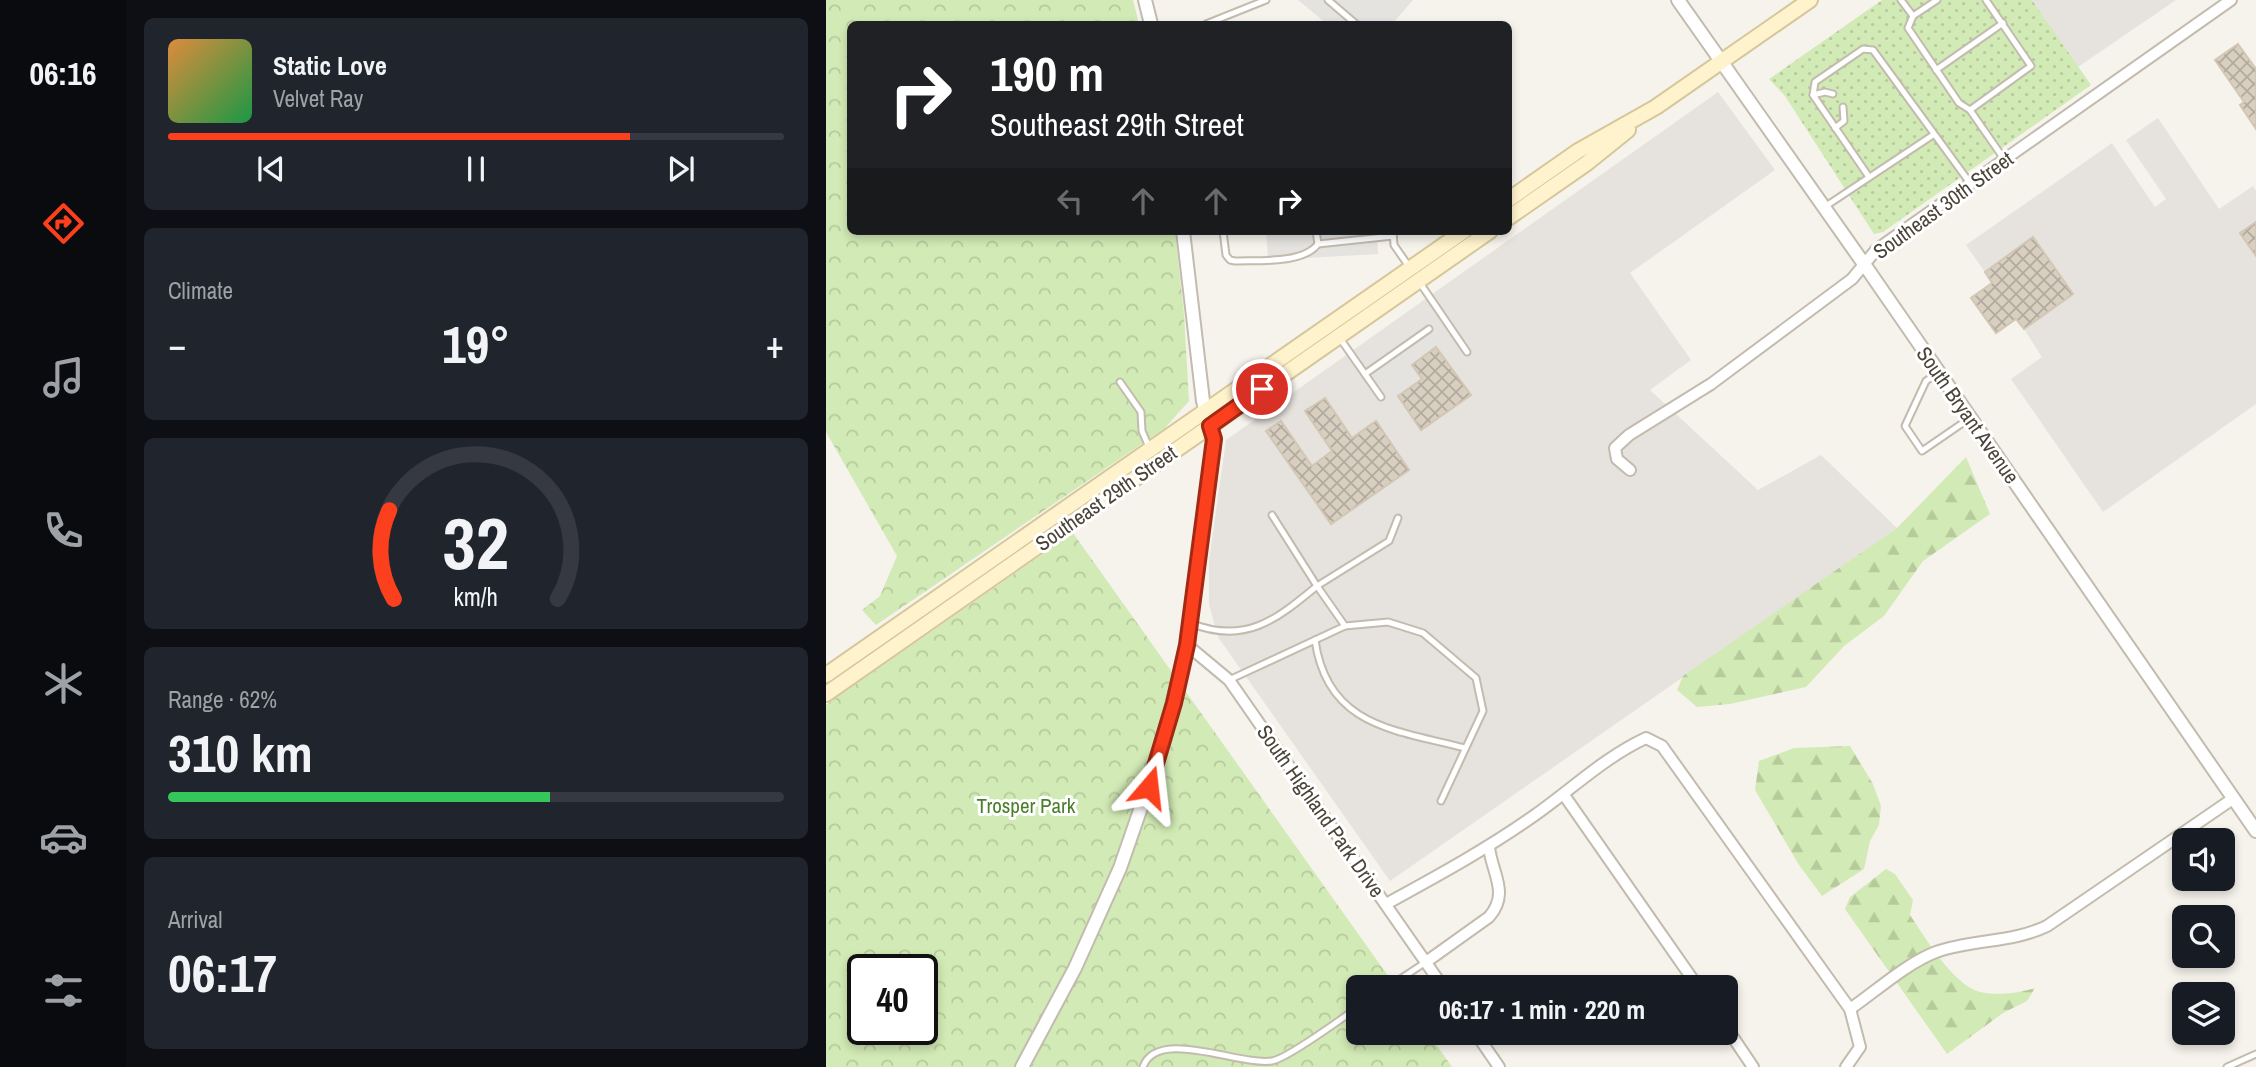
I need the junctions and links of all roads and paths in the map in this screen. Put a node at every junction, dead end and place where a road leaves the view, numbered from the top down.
1 (1145, 0) edge
2 (1266, 0) edge
3 (1328, 0) edge
4 (1678, 0) edge
5 (1810, 0) edge
6 (1901, 0) edge
7 (1937, 0) edge
8 (1986, 0) edge
9 (2231, 0) edge
10 (1913, 16) junction
11 (1150, 21) edge
12 (1214, 21) edge
13 (1352, 21) edge
14 (2003, 23) junction
15 (1721, 63) junction
16 (1936, 70) junction
17 (1833, 94) dead end
18 (1813, 95) junction
19 (1656, 107) junction
20 (1843, 107) dead end
21 (1970, 110) junction
22 (1835, 128) junction
23 (1933, 135) junction
24 (2004, 160) junction
25 (1869, 177) junction
26 (1970, 183) junction
27 (1512, 197) edge
28 (1823, 208) junction
29 (1512, 215) edge
30 (1183, 235) edge
31 (1224, 235) edge
32 (1317, 235) edge
33 (1386, 235) edge
34 (1393, 235) edge
35 (1460, 235) edge
36 (1483, 235) edge
37 (1318, 244) junction
38 (1864, 264) junction
39 (1415, 275) junction
40 (1429, 329) dead end
41 (1339, 336) junction
42 (1467, 352) dead end
43 (1938, 372) junction
44 (1365, 374) junction
45 (1120, 382) dead end
46 (1381, 397) dead end
47 (1970, 418) junction
48 (1208, 419) junction
49 (1151, 450) junction
50 (1630, 470) dead end
51 (1272, 515) dead end
52 (1398, 517) dead end
53 (1317, 586) junction
54 (1190, 623) junction
55 (1345, 626) junction
56 (1315, 640) junction
57 (1187, 645) junction
58 (826, 675) edge
59 (1229, 680) junction
60 (826, 694) edge
61 (1465, 748) junction
62 (1564, 794) junction
63 (2234, 798) junction
64 (1441, 801) dead end
65 (2256, 831) edge
66 (1489, 847) junction
67 (1386, 904) junction
68 (1426, 962) junction
69 (1406, 975) edge
70 (1435, 975) edge
71 (1690, 975) edge
72 (1850, 1009) junction
73 (1346, 1015) edge
74 (1484, 1045) edge
75 (1738, 1045) edge
76 (2256, 1054) edge
77 (1021, 1067) edge
78 (1143, 1067) edge
79 (1499, 1067) edge
80 (1753, 1067) edge
81 (1846, 1067) edge
82 (2227, 1067) edge

1 - 11 street
2 - 12 lane
3 - 13 lane
4 - 15 street, South Bryant Avenue
5 - 15 main road
6 - 10 lane
7 - 10 lane
8 - 14 lane
9 - 24 street, Southeast 30th Street
10 - 16 lane
14 - 16 lane
14 - 21 lane
15 - 19 main road
15 - 28 street, South Bryant Avenue
16 - 21 lane
17 - 18 lane
18 - 22 lane
18 - 23 lane
19 - 27 main road
19 - 29 main road
20 - 22 lane
21 - 24 lane
22 - 25 lane
23 - 25 lane
23 - 26 lane
24 - 26 street, Southeast 30th Street
25 - 28 lane
26 - 38 street, Southeast 30th Street
28 - 38 street, South Bryant Avenue
30 - 48 street
31 - 37 lane
32 - 37 lane
33 - 37 lane
34 - 39 lane
35 - 39 main road, Southeast 29th Street
36 - 39 main road, Southeast 29th Street
38 - 43 street, South Bryant Avenue
38 - 50 street, Southeast 30th Street
39 - 41 main road, Southeast 29th Street
39 - 42 lane
39 - 48 main road, Southeast 29th Street
40 - 44 lane
41 - 44 lane
41 - 48 main road, Southeast 29th Street
43 - 47 street, South Bryant Avenue
43 - 47 lane
44 - 46 lane
45 - 49 lane
47 - 63 street, South Bryant Avenue
48 - 49 main road, Southeast 29th Street
48 - 54 street
48 - 60 main road, Southeast 29th Street
49 - 58 main road, Southeast 29th Street
51 - 53 lane
52 - 53 lane
53 - 54 lane
53 - 55 lane
54 - 57 street
55 - 56 lane
55 - 61 lane
56 - 59 lane
56 - 61 lane
57 - 59 street, South Highland Park Drive
57 - 77 street
59 - 67 street, South Highland Park Drive
61 - 64 lane
62 - 66 street
62 - 71 street
62 - 72 street
63 - 65 street, South Bryant Avenue
63 - 72 street
66 - 67 street
66 - 68 street
67 - 68 street, South Highland Park Drive
68 - 69 lane
68 - 70 street, South Highland Park Drive
72 - 81 street
73 - 78 lane
74 - 79 street
75 - 80 street
76 - 82 lane

